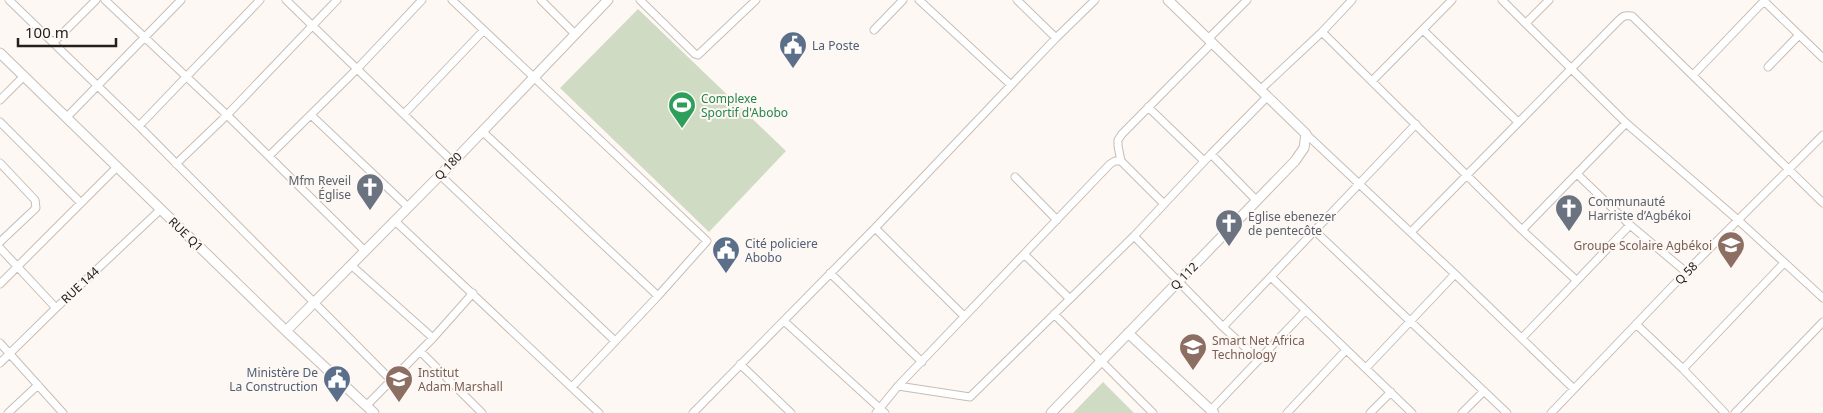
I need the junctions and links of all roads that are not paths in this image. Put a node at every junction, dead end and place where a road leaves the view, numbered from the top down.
1 (9, 0) edge
2 (21, 0) edge
3 (96, 0) edge
4 (105, 0) edge
5 (181, 0) edge
6 (260, 0) edge
7 (286, 0) edge
8 (337, 0) edge
9 (422, 0) edge
10 (452, 0) edge
11 (541, 0) edge
12 (640, 0) edge
13 (756, 0) edge
14 (902, 0) edge
15 (919, 0) edge
16 (1017, 0) edge
17 (1095, 0) edge
18 (1168, 0) edge
19 (1247, 0) edge
20 (1352, 0) edge
21 (1452, 0) edge
22 (1502, 0) edge
23 (1549, 0) edge
24 (1764, 0) edge
25 (605, 1) edge
26 (16, 6) junction
27 (1526, 23) junction
28 (312, 26) junction
29 (874, 30) dead end
30 (1423, 30) junction
31 (483, 31) junction
32 (1322, 32) junction
33 (575, 34) junction
34 (1799, 35) junction
35 (145, 37) junction
36 (1056, 38) junction
37 (1210, 41) junction
38 (54, 42) junction
39 (0, 53) edge
40 (1823, 58) edge
41 (1768, 67) dead end
42 (1570, 68) junction
43 (357, 69) junction
44 (1693, 74) junction
45 (186, 76) junction
46 (23, 77) junction
47 (533, 78) junction
48 (1372, 81) junction
49 (98, 86) junction
50 (1010, 86) junction
51 (1260, 90) junction
52 (1268, 97) junction
53 (0, 100) edge
54 (1148, 107) junction
55 (404, 114) junction
56 (227, 115) junction
57 (311, 115) junction
58 (66, 118) junction
59 (0, 122) edge
60 (1518, 122) junction
61 (1626, 123) junction
62 (1416, 124) junction
63 (139, 126) junction
64 (482, 131) junction
65 (1306, 134) junction
66 (1823, 134) edge
67 (1211, 154) junction
68 (269, 156) junction
69 (1204, 161) junction
70 (453, 162) junction
71 (1121, 162) junction
72 (0, 164) edge
73 (176, 164) junction
74 (117, 167) junction
75 (1788, 170) junction
76 (1468, 174) junction
77 (1578, 174) junction
78 (440, 175) junction
79 (1016, 177) dead end
80 (1358, 183) junction
81 (1257, 201) junction
82 (1823, 202) edge
83 (81, 203) junction
84 (1164, 204) junction
85 (408, 207) junction
86 (161, 209) junction
87 (1057, 220) junction
88 (1738, 220) junction
89 (395, 221) junction
90 (1630, 225) junction
91 (875, 228) junction
92 (1522, 230) junction
93 (1315, 231) junction
94 (1411, 232) junction
95 (1134, 236) junction
96 (0, 242) edge
97 (0, 248) edge
98 (365, 251) junction
99 (1024, 254) junction
100 (1784, 263) junction
101 (351, 265) junction
102 (18, 267) junction
103 (1686, 272) junction
104 (830, 273) junction
105 (1455, 274) junction
106 (1270, 277) junction
107 (1576, 280) junction
108 (1179, 281) junction
109 (0, 284) edge
110 (473, 293) junction
111 (658, 296) junction
112 (1069, 298) junction
113 (1823, 298) edge
114 (314, 302) junction
115 (56, 308) junction
116 (1306, 310) junction
117 (1054, 314) junction
118 (964, 316) junction
119 (784, 321) junction
120 (1411, 321) junction
121 (1823, 322) edge
122 (1636, 324) junction
123 (1223, 327) junction
124 (286, 331) junction
125 (1128, 333) junction
126 (433, 338) junction
127 (1522, 338) junction
128 (615, 341) junction
129 (0, 343) edge
130 (1346, 350) junction
131 (420, 351) junction
132 (10, 354) junction
133 (1259, 360) junction
134 (1101, 361) junction
135 (922, 362) junction
136 (0, 363) edge
137 (740, 364) junction
138 (1366, 368) junction
139 (1683, 369) junction
140 (391, 380) junction
141 (38, 385) junction
142 (898, 386) junction
143 (572, 387) junction
144 (1574, 389) junction
145 (1484, 391) junction
146 (1391, 392) junction
147 (366, 406) junction
148 (880, 412) edge
149 (1212, 412) edge
150 (8, 413) edge
151 (63, 413) edge
152 (374, 413) edge
153 (482, 413) edge
154 (599, 413) edge
155 (693, 413) edge
156 (790, 413) edge
157 (1051, 413) edge
158 (1154, 413) edge
159 (1287, 413) edge
160 (1370, 413) edge
161 (1412, 413) edge
162 (1462, 413) edge
163 (1506, 413) edge
164 (1551, 413) edge
165 (1724, 413) edge
166 (1735, 413) edge

1 - 26 street
2 - 26 street
3 - 38 street
4 - 35 street
5 - 35 street
6 - 45 street
7 - 28 street
8 - 28 street
9 - 43 street
10 - 31 street
11 - 33 street
12 - 13 street
14 - 29 street
15 - 50 street
16 - 36 street
17 - 36 street
18 - 37 street
19 - 37 street
20 - 32 street
21 - 30 street
22 - 27 street
23 - 27 street
24 - 34 street
24 - 44 street
25 - 33 street, Q 180
26 - 38 street
27 - 42 street
28 - 43 street
28 - 56 street
30 - 48 street
30 - 60 street
31 - 47 street
31 - 55 street
32 - 48 street
32 - 51 street
33 - 47 street, Q 180
34 - 40 street
34 - 41 street
35 - 45 street
35 - 49 street
36 - 50 street
37 - 51 street
37 - 54 street
38 - 49 street
39 - 46 street, RUE Q1
42 - 44 street
42 - 60 street
42 - 61 street
43 - 55 street
43 - 57 street
44 - 75 street
45 - 56 street
45 - 63 street
46 - 53 street
46 - 58 street, RUE Q1
47 - 64 street, Q 180
47 - 111 street
48 - 62 street
49 - 58 street
49 - 63 street
50 - 91 street
51 - 52 street
52 - 65 street
52 - 67 street
54 - 69 street
54 - 71 street
55 - 70 street
56 - 68 street
56 - 73 street
57 - 68 street
57 - 85 street
58 - 74 street, RUE Q1
59 - 83 street
60 - 76 street
61 - 77 street
61 - 88 street
62 - 76 street
62 - 80 street
63 - 73 street
64 - 70 street, Q 180
64 - 111 street
65 - 80 street
65 - 81 street, Q 112
66 - 75 street, Q 58
67 - 69 street
67 - 81 street
68 - 98 street
69 - 84 street
70 - 78 street, Q 180
71 - 84 street
71 - 87 street
72 - 96 street
73 - 114 street
74 - 83 street
74 - 86 street, RUE Q1
75 - 82 street
75 - 88 street, Q 58
76 - 92 street
76 - 94 street
77 - 90 street
77 - 92 street
78 - 85 street, Q 180
78 - 128 street
79 - 87 street
80 - 93 street
80 - 94 street
81 - 108 street, Q 112
83 - 102 street
84 - 95 street
85 - 89 street, Q 180
86 - 115 street, RUE 144
86 - 124 street, RUE Q1
87 - 99 street
88 - 100 street
88 - 103 street, Q 58
89 - 98 street, Q 180
89 - 110 street
90 - 103 street
90 - 107 street
91 - 104 street
91 - 118 street
92 - 107 street
93 - 106 street
93 - 120 street
94 - 105 street
95 - 108 street
95 - 112 street
97 - 102 street
98 - 101 street, Q 180
99 - 112 street
99 - 118 street
100 - 113 street
100 - 139 street
101 - 114 street, Q 180
101 - 126 street
102 - 109 street
102 - 115 street
103 - 122 street, Q 58
104 - 119 street
104 - 135 street
105 - 120 street
105 - 127 street
106 - 116 street
106 - 123 street
107 - 127 street
108 - 123 street
108 - 125 street, Q 112
110 - 126 street
110 - 143 street
111 - 128 street
112 - 117 street
114 - 124 street, Q 180
114 - 140 street
115 - 132 street, RUE 144
116 - 130 street
116 - 133 street
117 - 134 street
117 - 142 street
118 - 135 street
119 - 137 street
119 - 148 street
120 - 138 street
120 - 145 street
121 - 166 street
122 - 139 street
122 - 144 street, Q 58
123 - 133 street
124 - 147 street, RUE Q1
125 - 134 street, Q 112
125 - 149 street
126 - 131 street
127 - 144 street
128 - 143 street
129 - 132 street
130 - 138 street
130 - 159 street
131 - 140 street
131 - 153 street
132 - 136 street, RUE 144
132 - 141 street
133 - 149 street
134 - 157 street, Q 112
134 - 158 street
135 - 142 street
137 - 155 street
137 - 156 street
138 - 146 street
139 - 165 street
140 - 147 street
141 - 150 street
141 - 151 street
142 - 148 street
143 - 154 street
144 - 164 street, Q 58
145 - 162 street
145 - 163 street
146 - 160 street
146 - 161 street
147 - 152 street, RUE Q1

